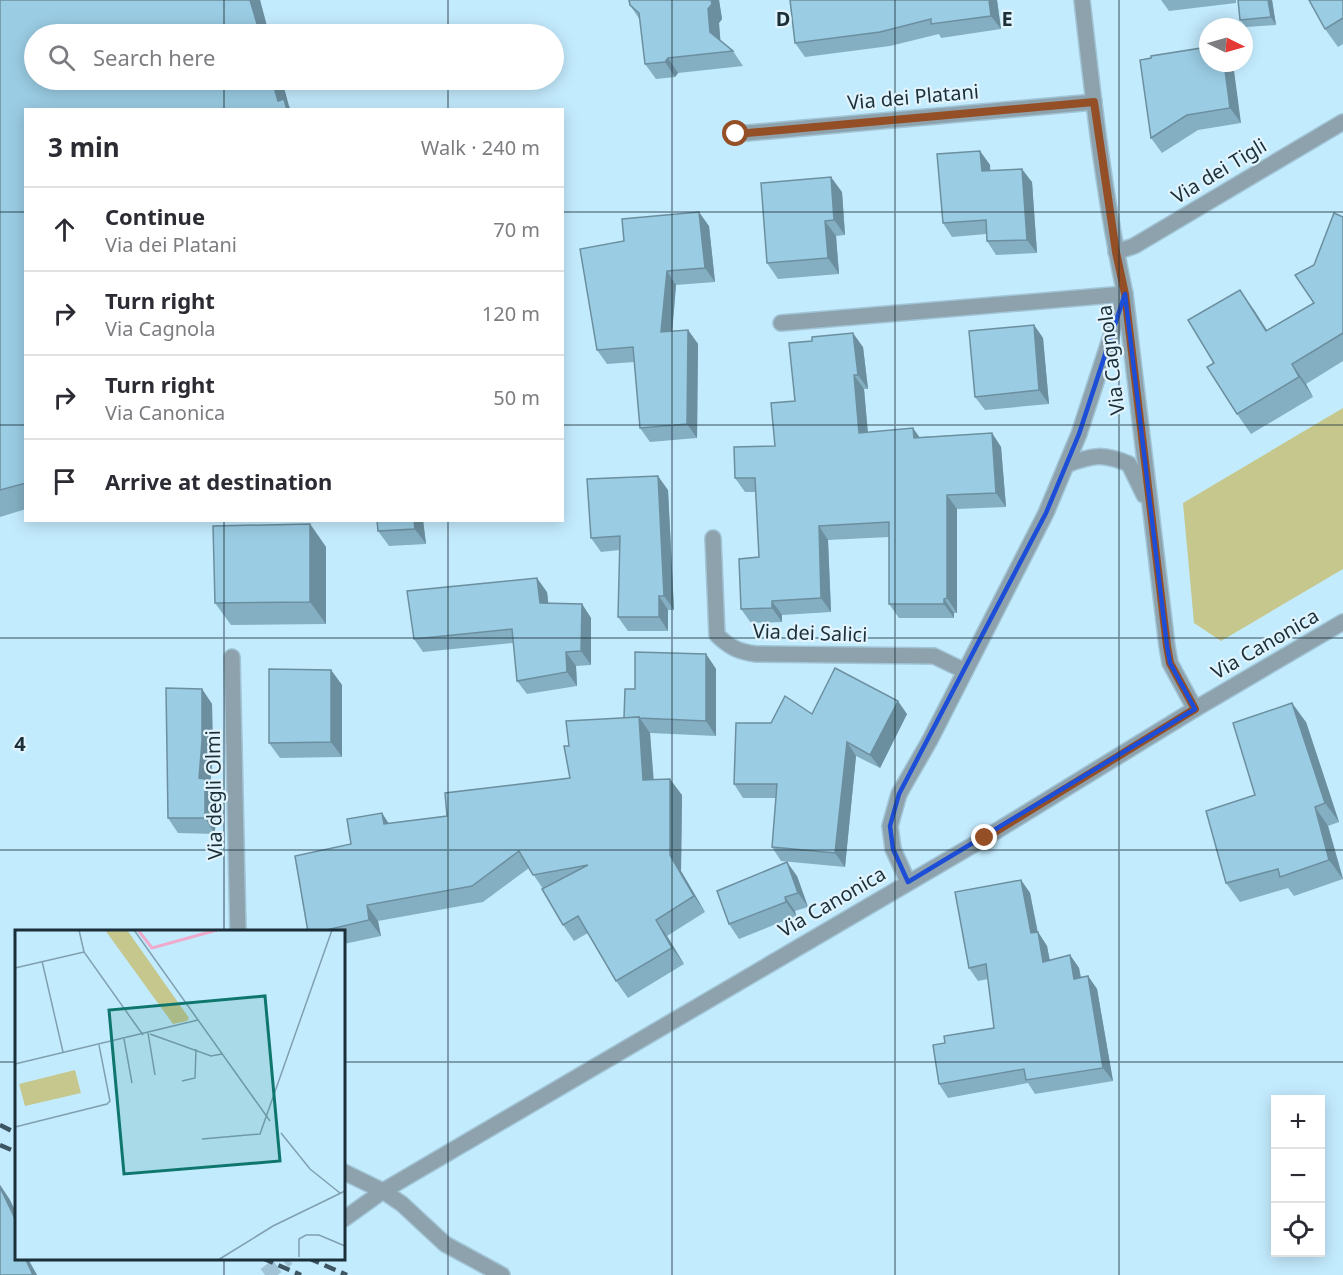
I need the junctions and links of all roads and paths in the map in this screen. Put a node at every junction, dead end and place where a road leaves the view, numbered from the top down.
1 (1082, 0) edge
2 (1094, 102) junction
3 (1343, 122) edge
4 (736, 134) dead end
5 (1116, 252) junction
6 (1125, 294) junction
7 (781, 323) dead end
8 (1066, 465) junction
9 (1150, 512) junction
10 (713, 538) dead end
11 (1343, 622) edge
12 (232, 657) dead end
13 (965, 671) junction
14 (1195, 709) junction
15 (908, 882) junction
16 (238, 930) edge
17 (345, 1172) edge
18 (383, 1191) junction
19 (345, 1218) edge
20 (502, 1275) edge

1 - 2 street, Via Cagnola
2 - 4 street, Via dei Platani
2 - 5 street, Via Cagnola
3 - 5 street, Via dei Tigli
5 - 6 street, Via Cagnola
6 - 7 street
6 - 8 street
6 - 9 street, Via Cagnola
8 - 9 street
8 - 13 street
9 - 14 street, Via Cagnola
10 - 13 street, Via dei Salici
11 - 14 street, Via Canonica
12 - 16 street, Via degli Olmi
13 - 15 street
14 - 15 street, Via Canonica
15 - 18 street, Via Canonica
17 - 18 street
18 - 19 street, Via Canonica
18 - 20 street

